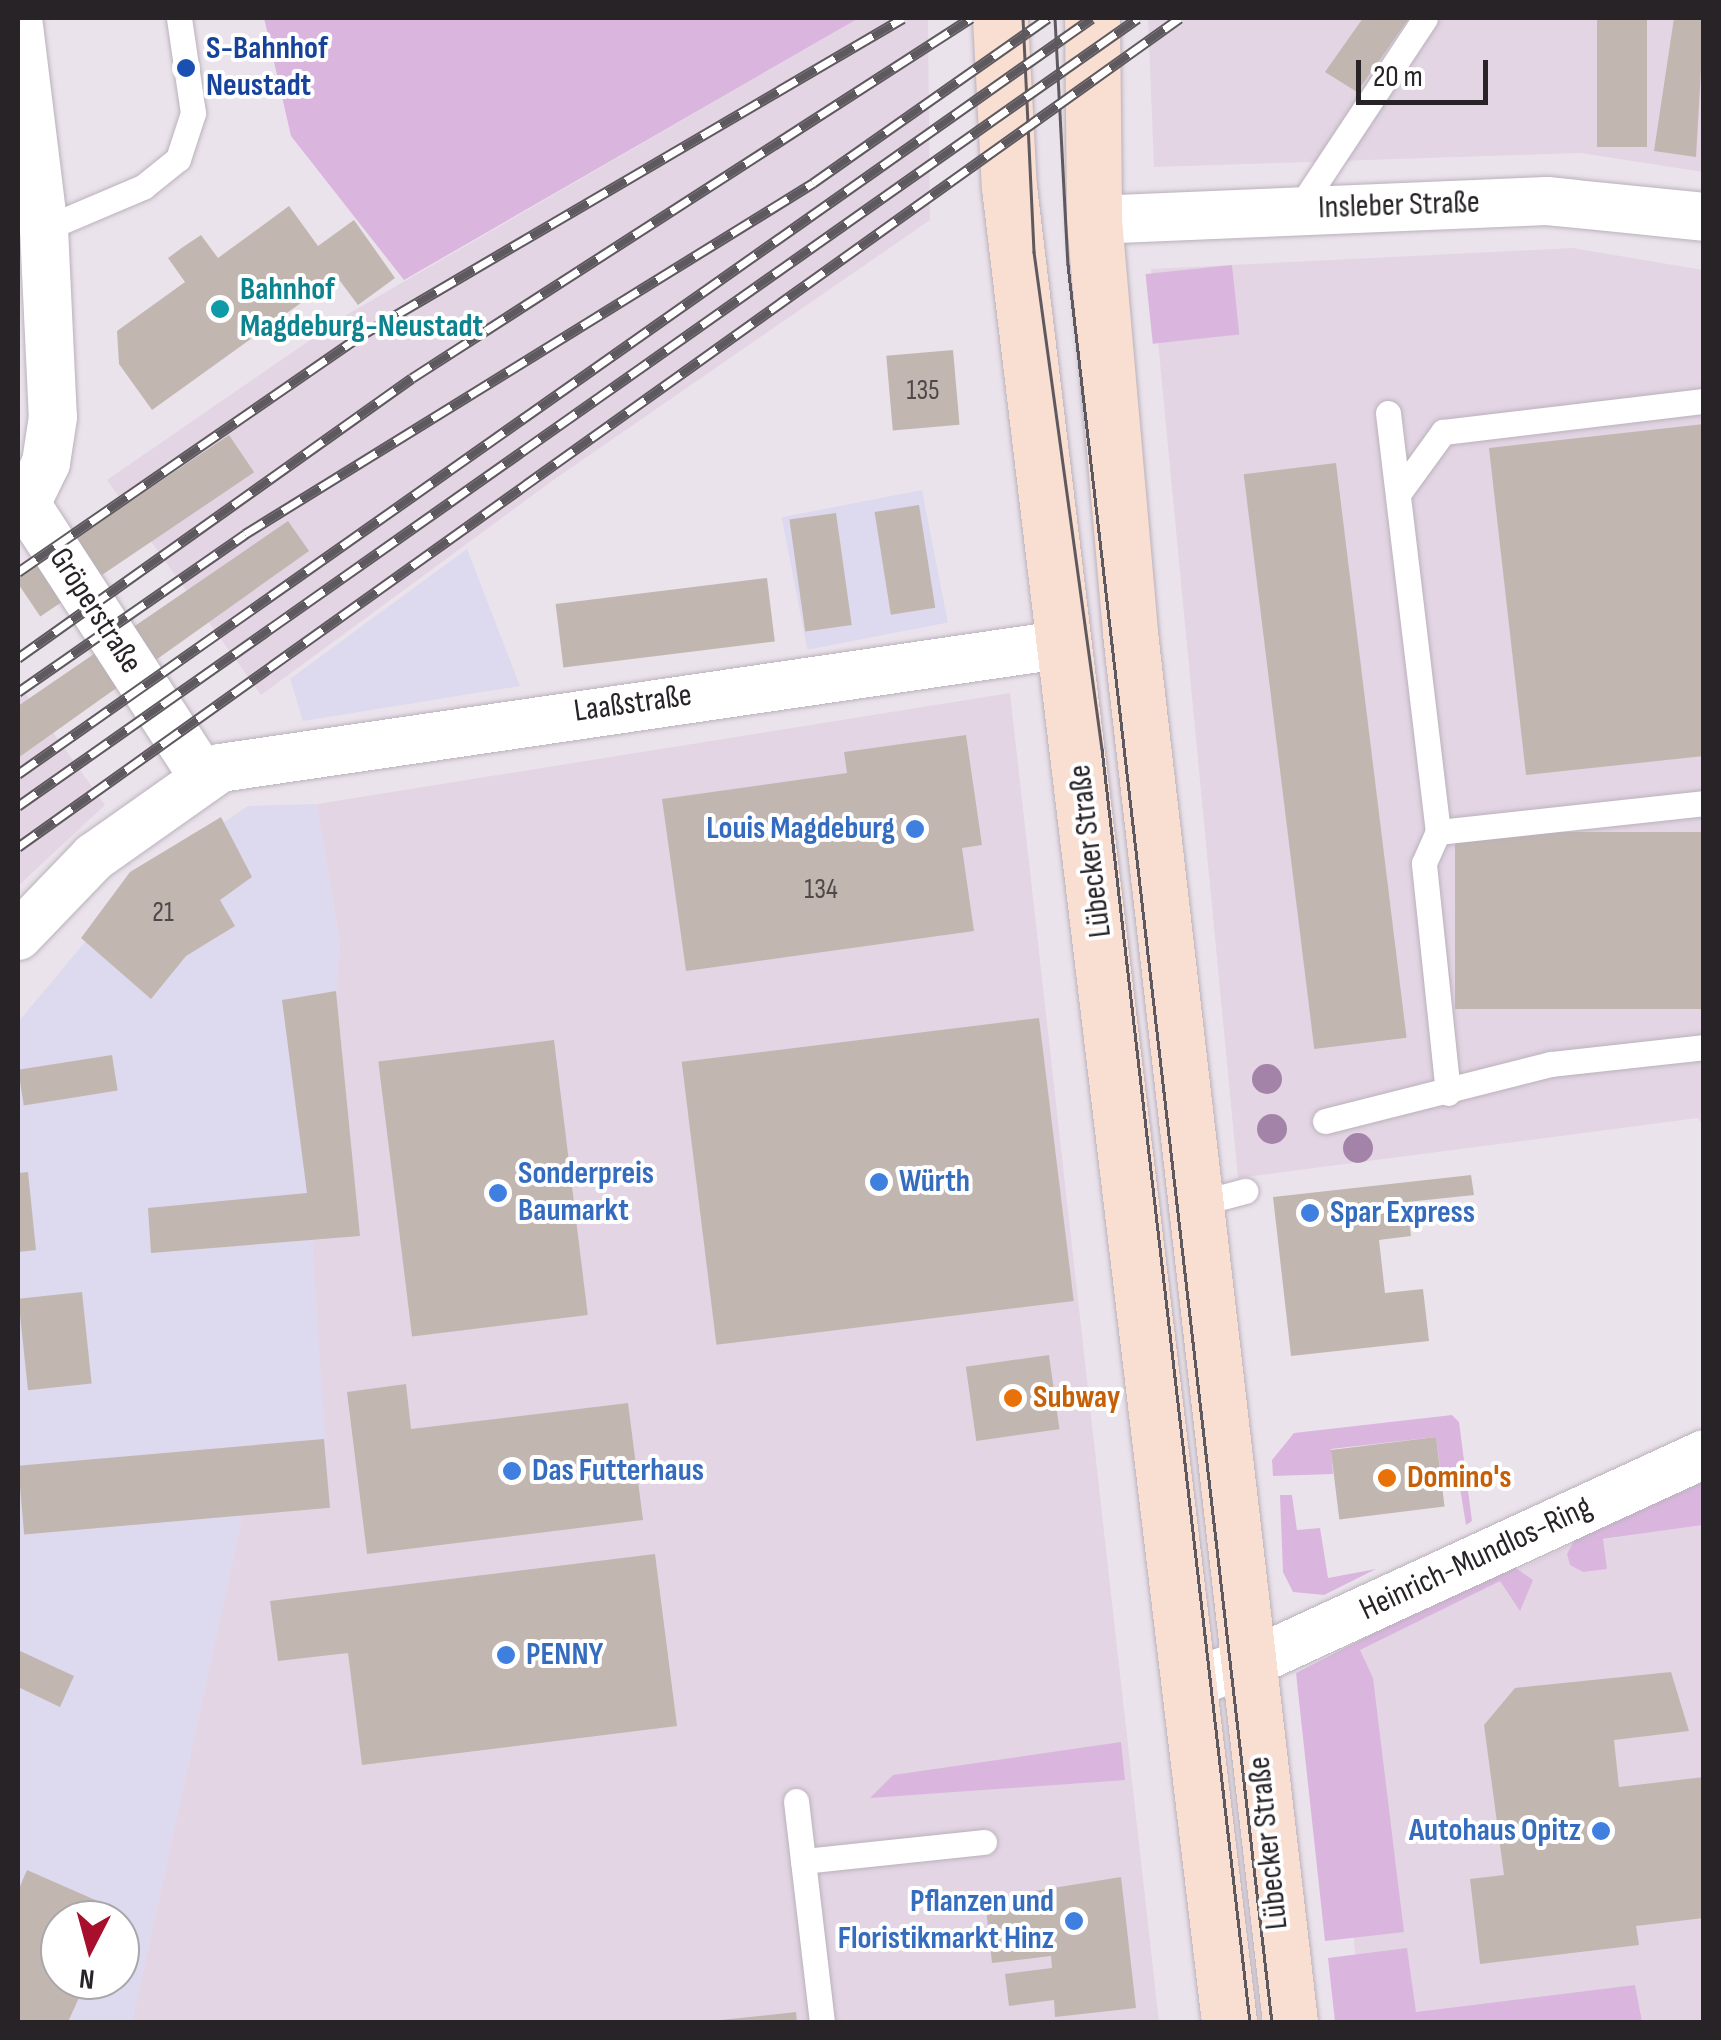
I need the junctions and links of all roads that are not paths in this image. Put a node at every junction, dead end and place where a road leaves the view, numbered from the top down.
1 (18, 18) edge
2 (179, 18) edge
3 (1000, 18) edge
4 (1092, 18) edge
5 (1425, 18) edge
6 (1298, 210) junction
7 (1704, 217) edge
8 (1094, 220) junction
9 (44, 229) junction
10 (1704, 401) edge
11 (1388, 413) dead end
12 (1398, 494) junction
13 (22, 505) edge
14 (1066, 644) junction
15 (202, 775) junction
16 (1704, 803) edge
17 (1438, 832) junction
18 (18, 936) edge
19 (1704, 1047) edge
20 (1448, 1093) junction
21 (1325, 1120) dead end
22 (1704, 1454) edge
23 (1249, 1663) junction
24 (1190, 1684) junction
25 (796, 1801) dead end
26 (984, 1842) dead end
27 (803, 1861) junction
28 (822, 2022) edge
29 (1229, 2022) edge
30 (1290, 2022) edge

1 - 9 street, Gröperstraße
2 - 9 lane
3 - 14 main road, Lübecker Straße
4 - 8 main road, Lübecker Straße
5 - 6 lane
6 - 7 street, Insleber Straße
6 - 8 street, Insleber Straße
8 - 23 main road, Lübecker Straße
9 - 13 street, Gröperstraße
10 - 12 lane
11 - 12 lane
12 - 17 lane
13 - 15 street, Gröperstraße
14 - 15 street, Laaßstraße
14 - 24 main road, Lübecker Straße
15 - 18 street
16 - 17 lane
17 - 20 lane
19 - 20 lane
20 - 21 lane
22 - 23 street, Heinrich-Mundlos-Ring
23 - 24 street
23 - 30 main road, Lübecker Straße
24 - 29 main road, Lübecker Straße
25 - 27 lane
26 - 27 lane
27 - 28 lane

